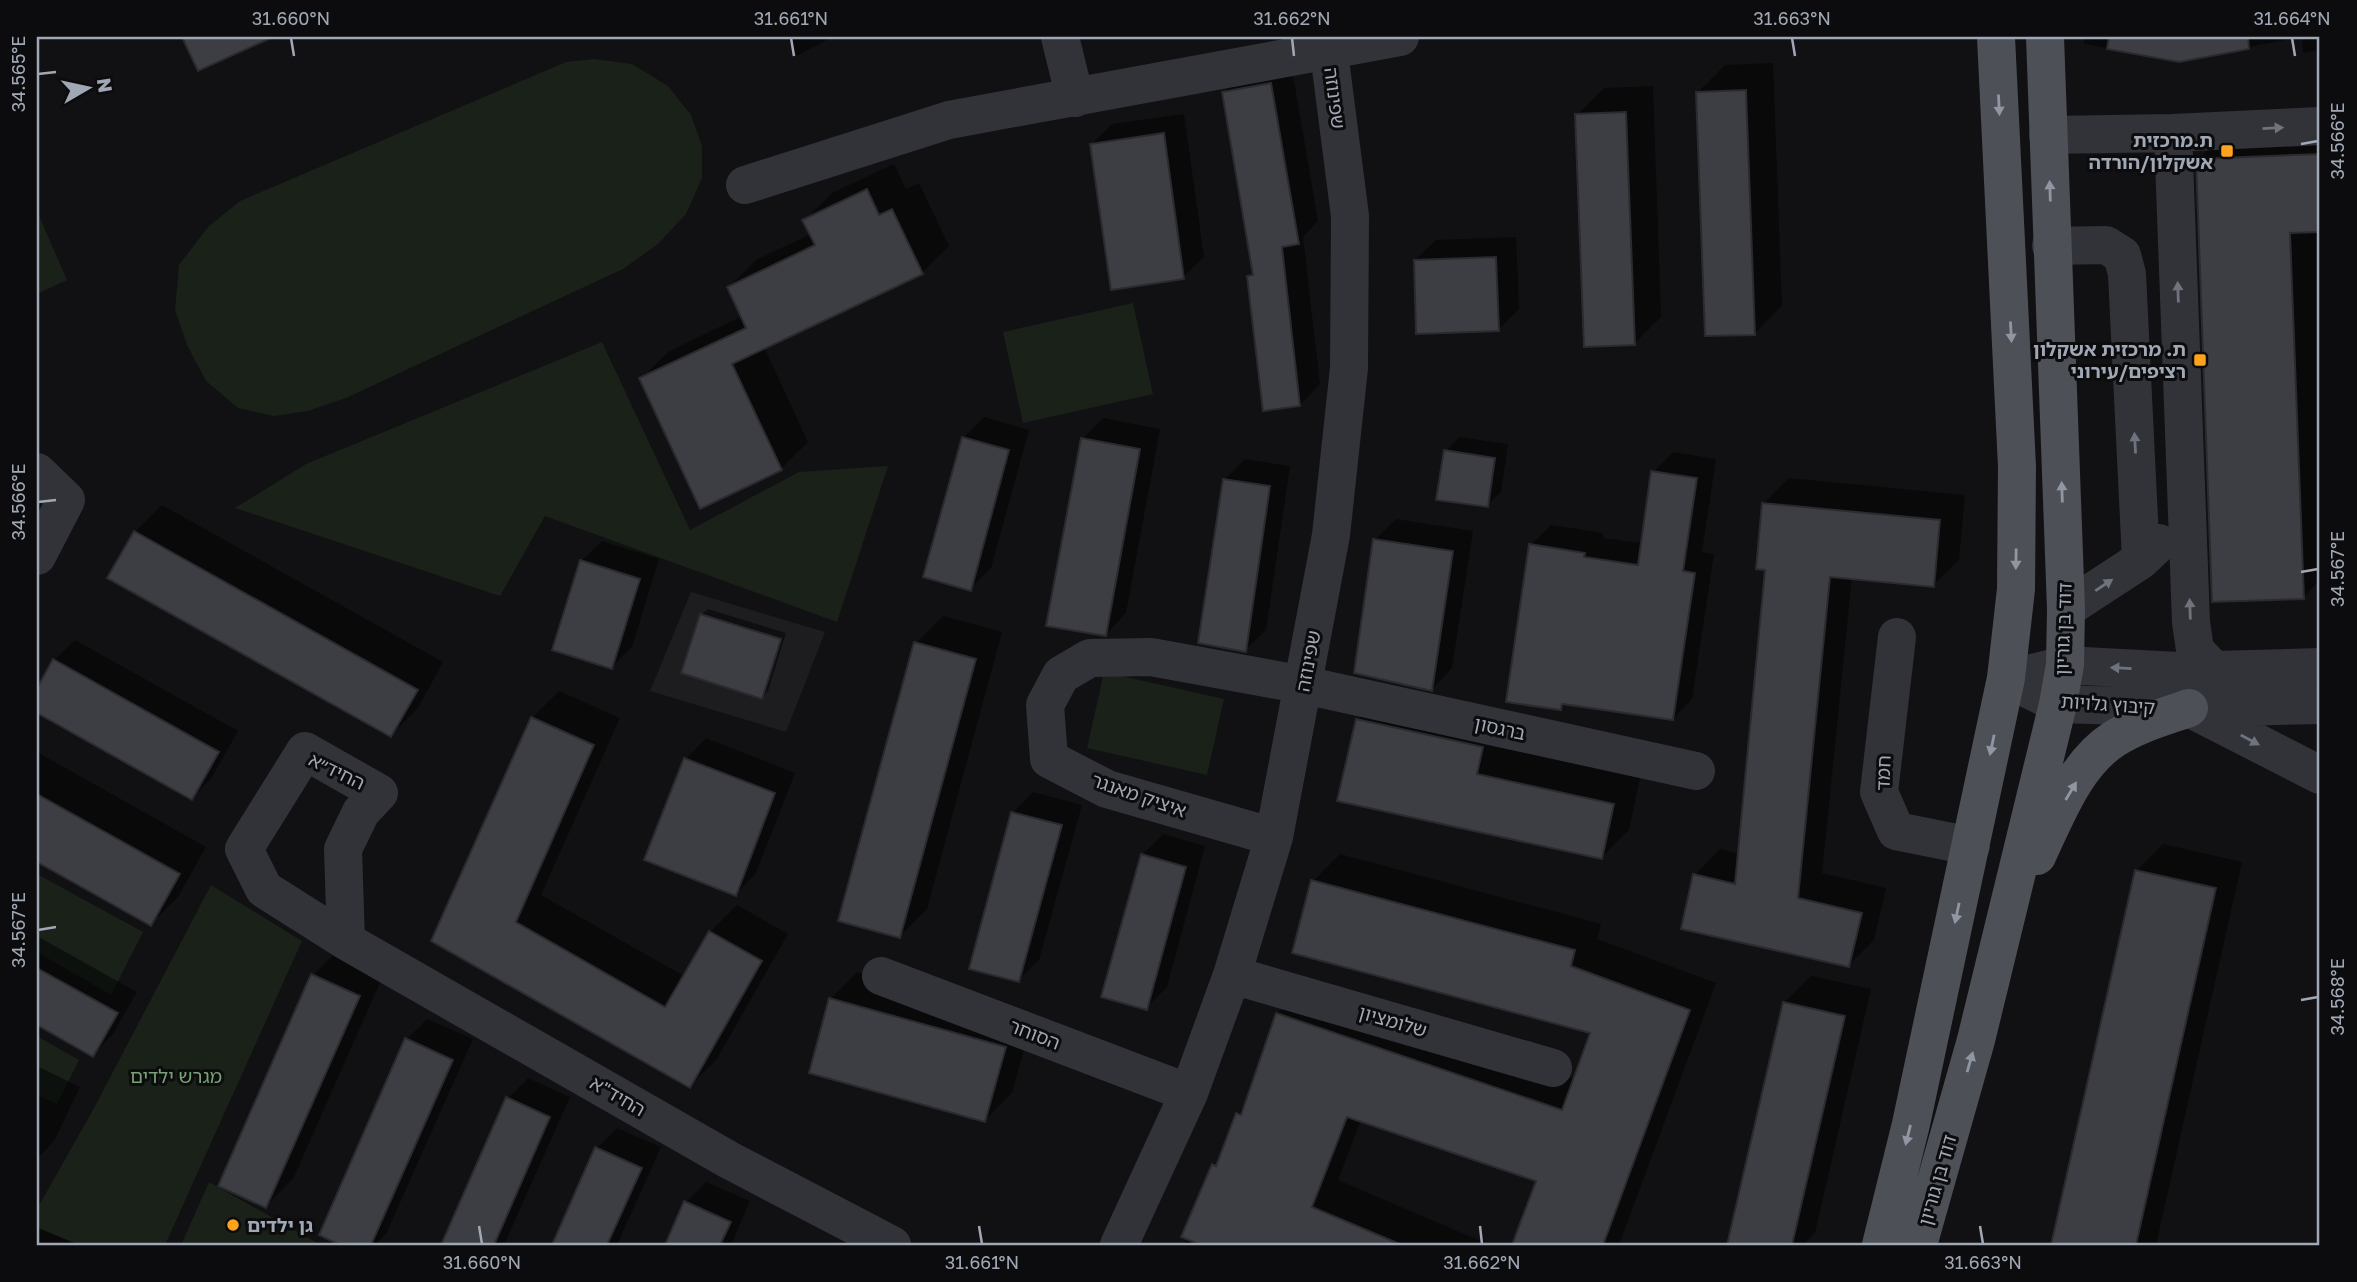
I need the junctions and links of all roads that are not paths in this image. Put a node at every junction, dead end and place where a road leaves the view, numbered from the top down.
1 (1060, 37) edge
2 (1401, 37) edge
3 (1996, 37) edge
4 (2045, 37) edge
5 (1328, 43) edge
6 (1075, 98) junction
7 (2320, 126) edge
8 (2172, 133) junction
9 (2048, 135) junction
10 (745, 186) dead end
11 (2051, 246) junction
12 (37, 472) edge
13 (2186, 518) junction
14 (37, 555) edge
15 (2141, 560) junction
16 (2066, 609) junction
17 (1897, 637) dead end
18 (2065, 665) junction
19 (2320, 667) edge
20 (2214, 670) junction
21 (2006, 678) junction
22 (1304, 685) junction
23 (2058, 704) junction
24 (2320, 705) edge
25 (2189, 708) junction
26 (1696, 771) dead end
27 (2320, 775) edge
28 (1273, 837) junction
29 (1971, 846) junction
30 (2006, 917) junction
31 (346, 941) junction
32 (1232, 975) junction
33 (881, 976) dead end
34 (1553, 1068) dead end
35 (1189, 1093) junction
36 (1132, 1241) edge
37 (892, 1245) edge
38 (1881, 1245) edge
39 (1918, 1245) edge

1 - 6 street
2 - 5 street
3 -> 21 main road, דוד בן גוריון
4 - 9 main road, דוד בן גוריון
5 - 6 street
5 - 22 street, שפינוזה
6 - 10 street
8 -> 7 street
8 - 9 street
13 -> 8 street
11 -> 9 main road, דוד בן גוריון
15 -> 11 street
16 -> 11 main road, דוד בן גוריון
12 - 14 street
13 - 15 street
20 -> 13 street
16 -> 15 street
16 - 18 main road, דוד בן גוריון
17 - 29 street, חמד
20 -> 18 street, קיבוץ גלויות
18 - 21 street, קיבוץ גלויות
18 - 23 main road, דוד בן גוריון
19 - 20 street, קיבוץ גלויות
21 - 23 street, קיבוץ גלויות
21 -> 29 main road, דוד בן גוריון
22 - 26 street, ברגסון
22 - 28 street, שפינוזה
22 - 28 street, איציק מאנגר
23 - 25 street, קיבוץ גלויות
23 - 30 main road, דוד בן גוריון
24 - 25 street, קיבוץ גלויות
25 -> 27 street
30 -> 25 main road
28 - 32 street, שפינוזה
29 -> 38 main road, דוד בן גוריון
39 -> 30 main road, דוד בן גוריון
31 - 31 street, החיד״א
31 - 37 street, החיד"א
32 - 34 street, שלומציון
32 - 35 street, שפינוזה
33 - 35 street, הסוחר
35 - 36 street, שפינוזה

